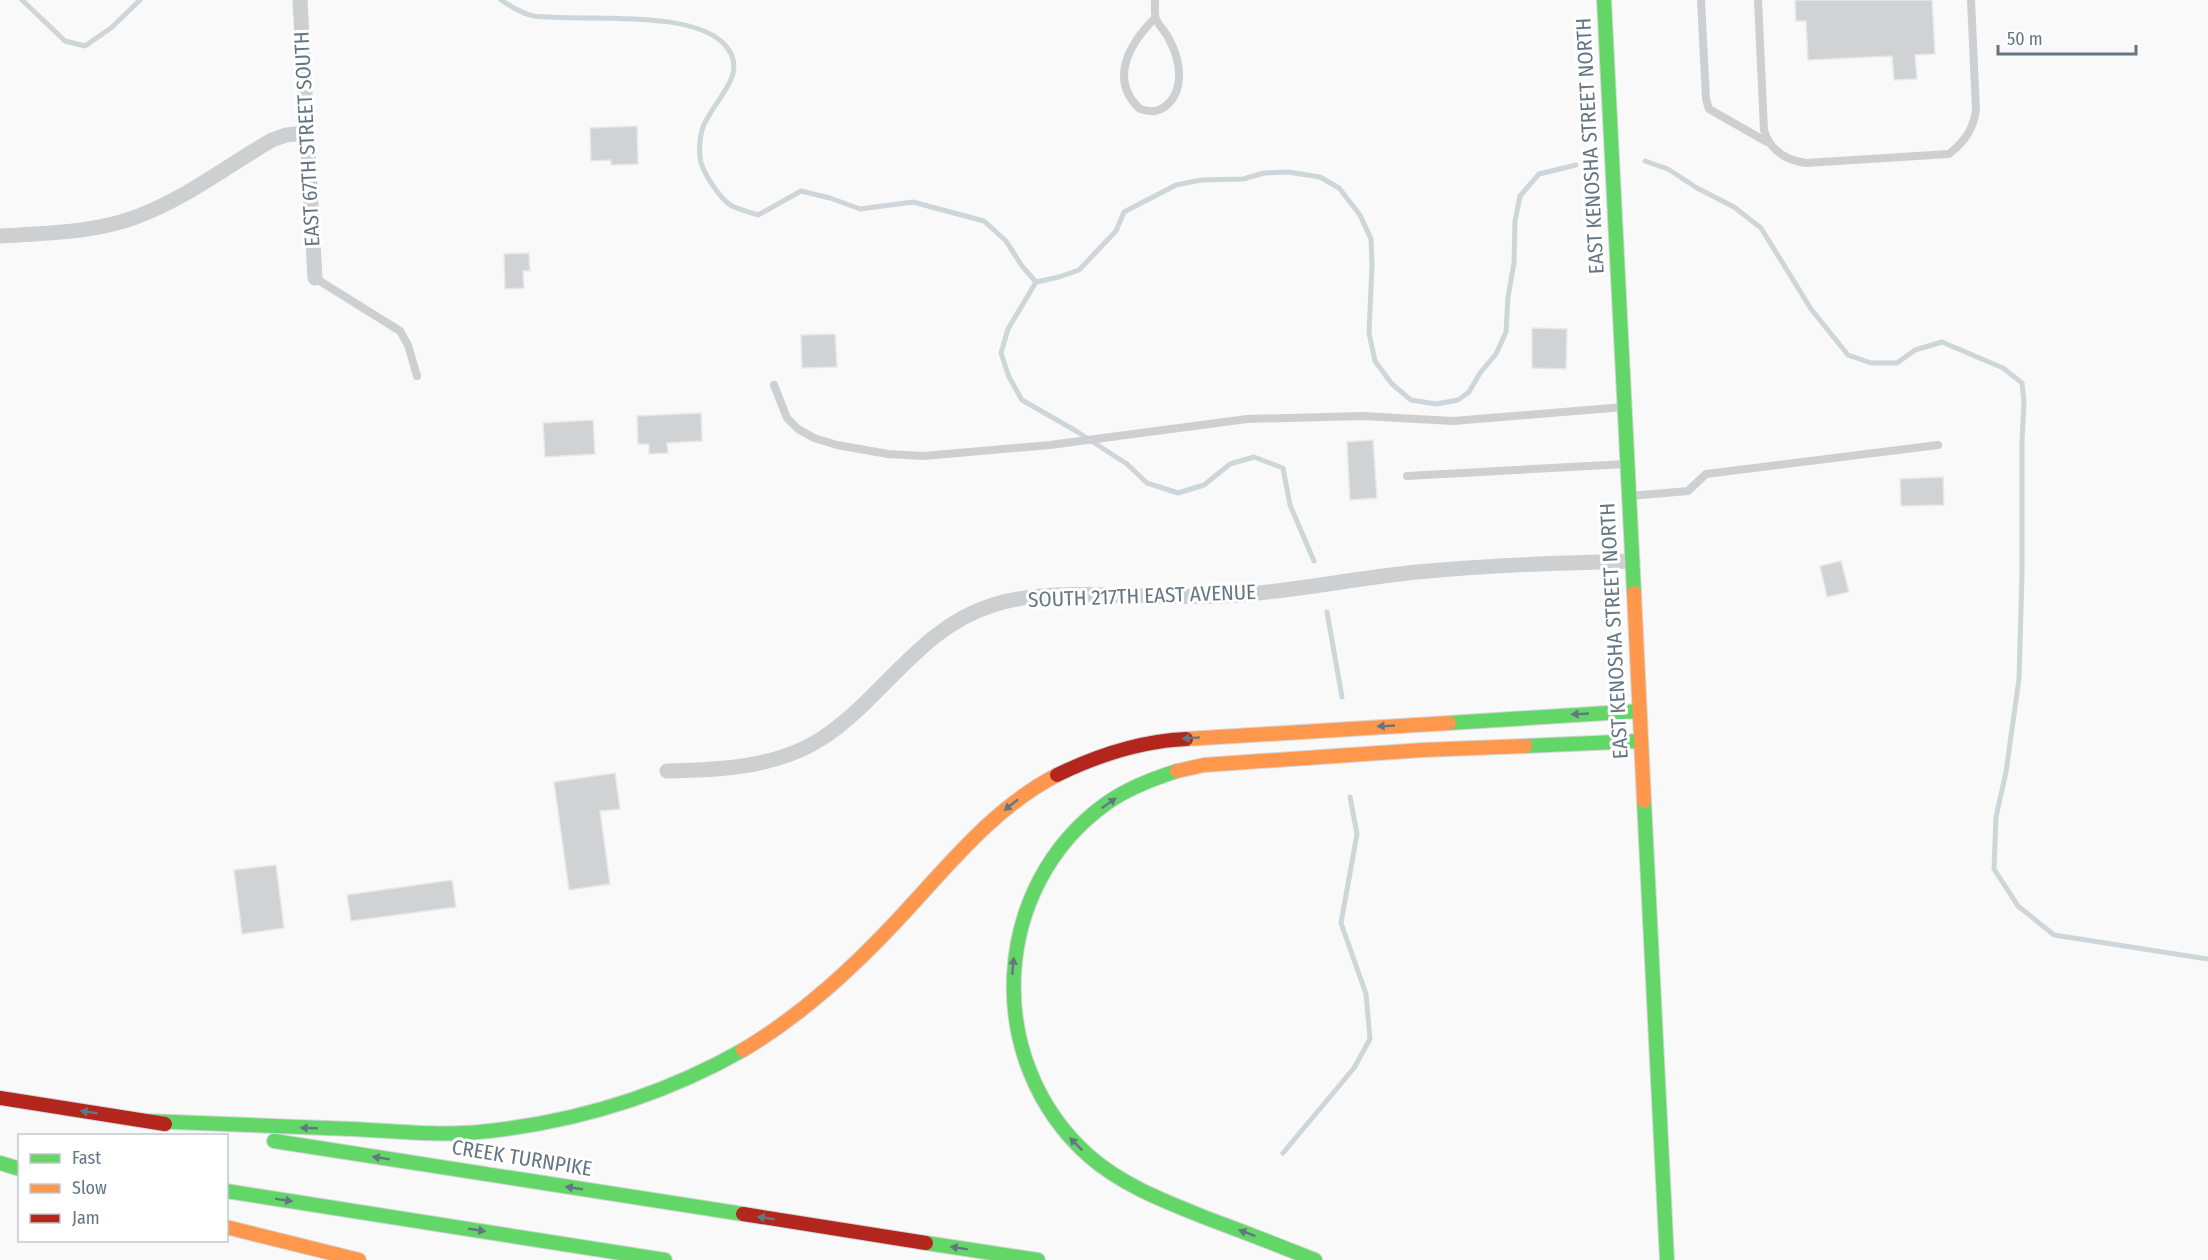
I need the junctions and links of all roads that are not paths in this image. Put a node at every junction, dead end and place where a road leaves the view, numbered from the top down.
1 (300, 0) edge
2 (1155, 0) edge
3 (1604, 0) edge
4 (1701, 0) edge
5 (1758, 0) edge
6 (1971, 0) edge
7 (1155, 18) junction
8 (306, 133) junction
9 (1767, 142) junction
10 (0, 236) edge
11 (315, 278) joint
12 (417, 376) dead end
13 (774, 386) dead end
14 (1624, 407) junction
15 (1938, 445) dead end
16 (1628, 464) junction
17 (1407, 476) dead end
18 (1629, 496) junction
19 (1633, 561) junction
20 (1639, 711) junction
21 (1640, 741) junction
22 (1500, 747) junction
23 (1296, 759) junction
24 (1450, 762) dead end
25 (1360, 768) dead end
26 (667, 771) dead end
27 (0, 1098) edge
28 (147, 1121) junction
29 (0, 1155) edge
30 (18, 1158) edge
31 (0, 1163) edge
32 (18, 1168) edge
33 (228, 1191) edge
34 (228, 1227) edge
35 (360, 1260) edge
36 (665, 1260) edge
37 (1038, 1260) edge
38 (1315, 1260) edge
39 (1667, 1260) edge

1 - 8 street, EAST 67TH STREET SOUTH
2 - 7 lane
3 - 14 main road, EAST KENOSHA STREET NORTH
4 - 9 lane
5 - 9 lane
6 - 9 lane
7 - 7 lane
8 - 10 street
8 - 11 street, EAST 67TH STREET SOUTH
11 - 12 lane
13 - 14 lane
14 - 16 main road, EAST KENOSHA STREET NORTH
15 - 18 lane
16 - 17 lane
16 - 18 main road, EAST KENOSHA STREET NORTH
18 - 19 main road, EAST KENOSHA STREET NORTH
19 - 20 main road, EAST KENOSHA STREET NORTH
19 - 26 street, SOUTH 217TH EAST AVENUE
20 - 21 main road, EAST KENOSHA STREET NORTH
20 -> 28 main road
21 - 22 main road
21 - 39 main road, EAST KENOSHA STREET NORTH
22 - 23 main road
22 - 24 main road
23 - 25 main road
38 -> 23 main road
28 -> 27 main road, CREEK TURNPIKE
37 -> 28 main road, CREEK TURNPIKE
29 - 30 main road
31 - 32 main road
33 -> 36 main road
34 - 35 main road

